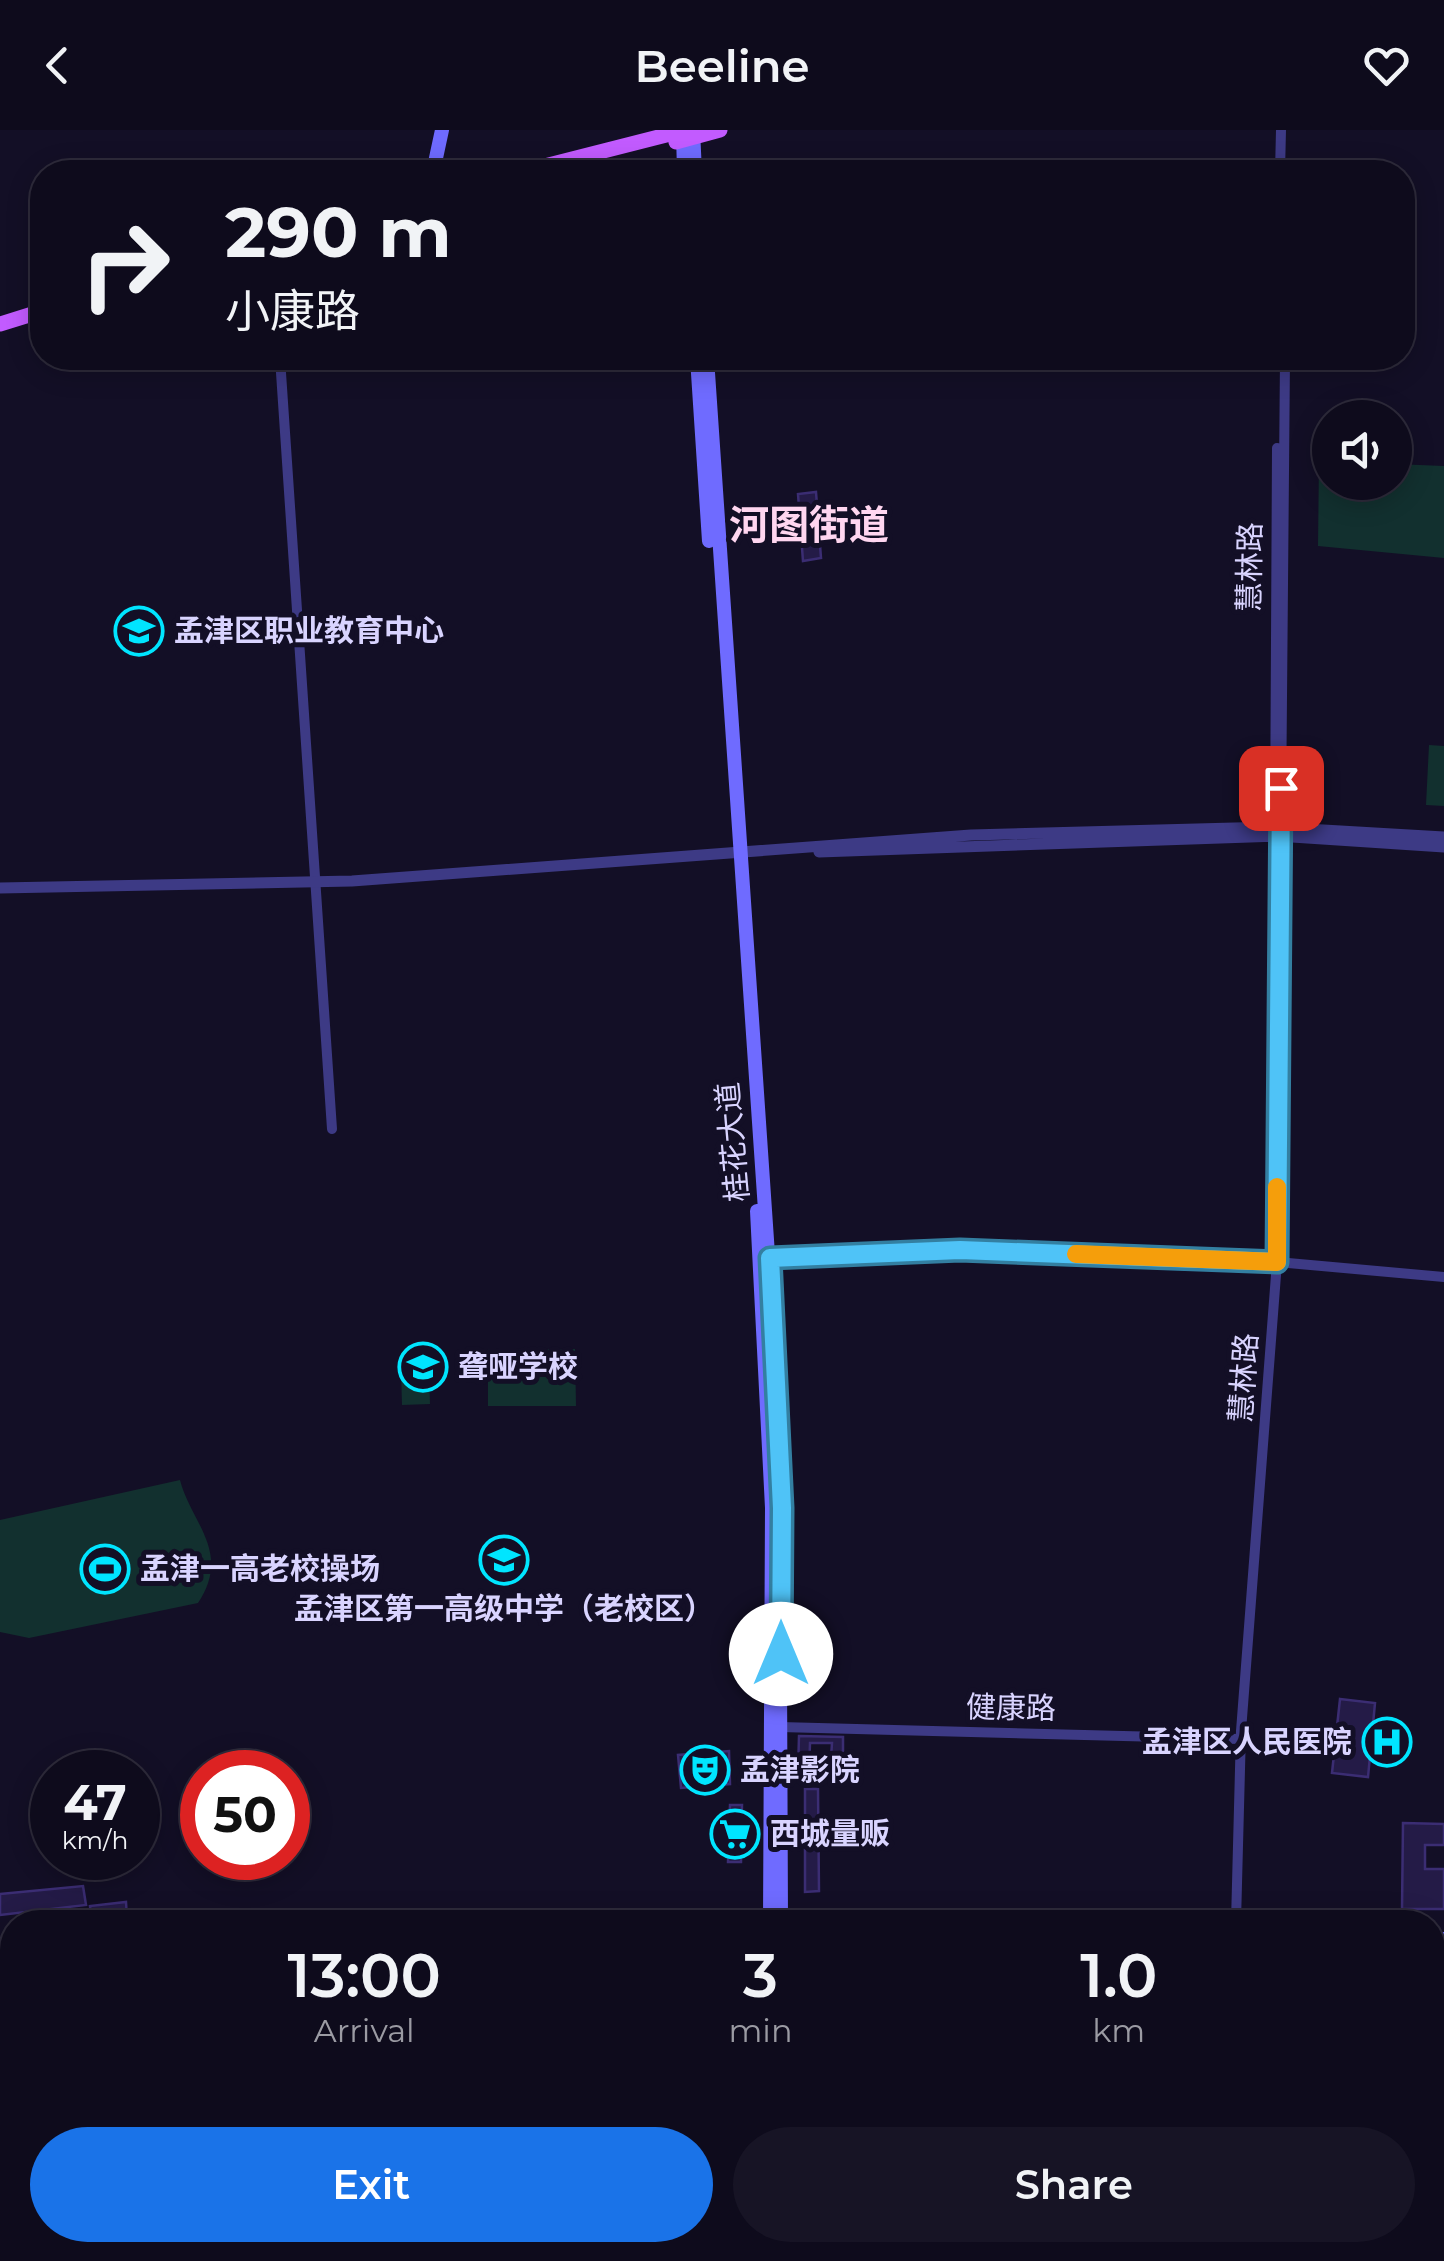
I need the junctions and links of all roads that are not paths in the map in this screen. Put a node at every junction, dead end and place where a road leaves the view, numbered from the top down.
1 (442, 130) edge
2 (720, 130) edge
3 (1284, 130) edge
4 (687, 133) edge
5 (436, 160) edge
6 (572, 160) edge
7 (600, 160) edge
8 (685, 160) edge
9 (693, 160) edge
10 (1283, 160) edge
11 (30, 306) edge
12 (0, 315) edge
13 (30, 315) edge
14 (0, 324) edge
15 (281, 370) edge
16 (698, 370) edge
17 (708, 370) edge
18 (1281, 370) edge
19 (1277, 830) junction
20 (1444, 837) edge
21 (1444, 847) edge
22 (734, 853) junction
23 (316, 886) junction
24 (0, 888) edge
25 (0, 896) edge
26 (332, 1129) dead end
27 (770, 1258) junction
28 (1277, 1262) junction
29 (1444, 1277) edge
30 (780, 1727) junction
31 (1240, 1739) junction
32 (770, 1910) edge
33 (780, 1910) edge
34 (1236, 1910) edge

1 - 5 main road
2 - 4 main road
3 - 10 street
4 - 6 main road
4 - 7 main road
4 - 8 main road
4 - 9 main road
11 - 12 main road
13 - 14 main road
15 - 23 street
16 - 22 main road, 桂花大道
17 - 22 main road, 桂花大道
18 - 19 street, 慧林路
19 - 20 street
19 - 21 street
19 - 22 street
19 - 28 street, 慧林路
22 - 23 street
22 - 27 main road, 桂花大道
22 - 32 main road, 桂花大道
23 - 24 street
23 - 25 street
23 - 26 street
27 - 28 street
27 - 30 main road, 桂花大道
28 - 29 street
28 - 31 street, 慧林路
30 - 31 street, 健康路
30 - 33 main road, 桂花大道
31 - 34 street, 慧林路

